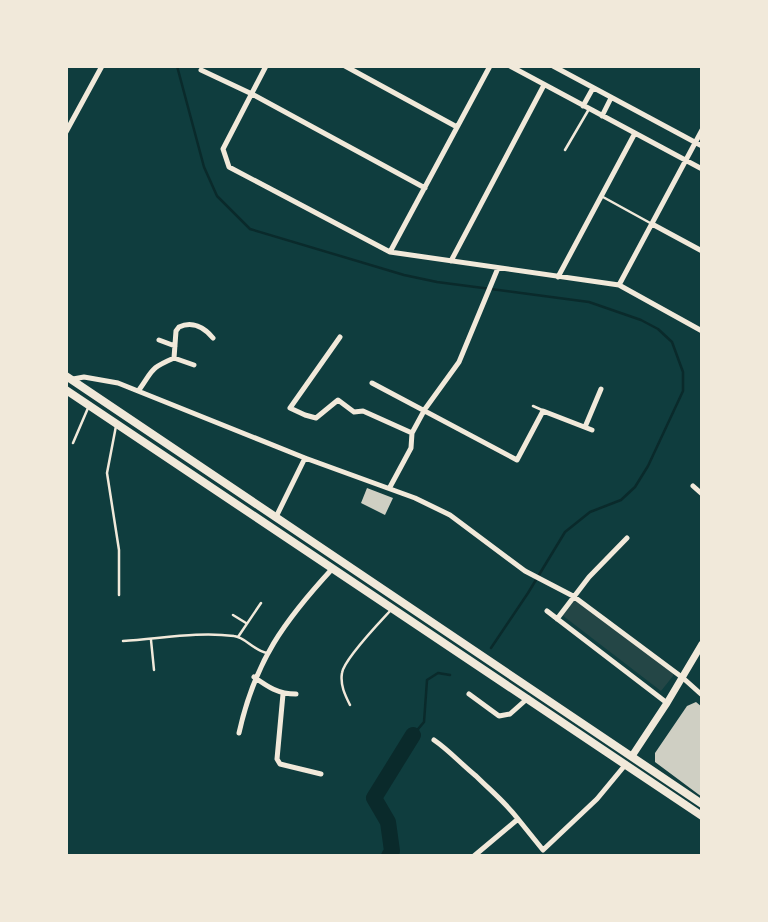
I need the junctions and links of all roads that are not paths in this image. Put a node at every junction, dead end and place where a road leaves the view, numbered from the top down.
1 (102, 66) edge
2 (267, 66) edge
3 (345, 66) edge
4 (491, 66) edge
5 (510, 66) edge
6 (553, 66) edge
7 (201, 70) dead end
8 (544, 85) junction
9 (593, 88) junction
10 (252, 94) junction
11 (611, 98) junction
12 (586, 107) junction
13 (602, 116) junction
14 (457, 127) junction
15 (702, 130) edge
16 (66, 132) edge
17 (635, 133) junction
18 (695, 142) junction
19 (702, 146) edge
20 (565, 150) dead end
21 (685, 160) junction
22 (702, 169) edge
23 (425, 188) junction
24 (600, 196) junction
25 (652, 224) junction
26 (702, 251) edge
27 (390, 252) junction
28 (451, 261) junction
29 (498, 268) junction
30 (558, 276) junction
31 (619, 285) junction
32 (702, 331) edge
33 (340, 337) dead end
34 (213, 338) dead end
35 (159, 340) dead end
36 (174, 346) junction
37 (174, 358) junction
38 (194, 365) dead end
39 (70, 377) edge
40 (372, 383) dead end
41 (601, 389) dead end
42 (66, 390) edge
43 (139, 390) junction
44 (89, 405) junction
45 (533, 406) dead end
46 (425, 410) junction
47 (543, 411) junction
48 (117, 423) junction
49 (585, 428) junction
50 (592, 430) dead end
51 (412, 433) junction
52 (73, 443) dead end
53 (305, 458) junction
54 (693, 486) dead end
55 (390, 487) junction
56 (702, 494) edge
57 (276, 517) junction
58 (627, 537) dead end
59 (333, 568) junction
60 (119, 594) dead end
61 (573, 596) junction
62 (261, 603) dead end
63 (393, 608) junction
64 (547, 611) dead end
65 (233, 615) dead end
66 (557, 619) junction
67 (246, 623) junction
68 (238, 637) junction
69 (152, 640) junction
70 (123, 641) dead end
71 (702, 643) edge
72 (267, 653) junction
73 (154, 670) dead end
74 (254, 677) junction
75 (683, 678) junction
76 (283, 694) junction
77 (296, 694) dead end
78 (469, 694) dead end
79 (702, 695) edge
80 (528, 698) junction
81 (667, 703) junction
82 (350, 705) dead end
83 (239, 733) dead end
84 (434, 740) dead end
85 (629, 760) junction
86 (321, 774) dead end
87 (702, 804) edge
88 (702, 816) edge
89 (518, 819) junction
90 (543, 850) junction
91 (474, 856) edge
92 (548, 856) edge

1 - 16 street
2 - 10 street
3 - 14 street
4 - 14 street
5 - 8 street
6 - 9 street
7 - 10 street
8 - 12 street
8 - 28 street
9 - 11 street
9 - 12 street
10 - 23 street
10 - 27 street
11 - 13 street
11 - 18 street
12 - 13 street
12 - 20 lane
13 - 17 street
14 - 23 street
15 - 18 street
17 - 21 street
17 - 24 street
18 - 19 street
18 - 21 street
21 - 22 street
21 - 25 street
23 - 27 street
24 - 25 lane
24 - 30 street
25 - 26 street
25 - 31 street
27 - 28 street
28 - 29 street
29 - 30 street
29 - 46 street
30 - 31 street
31 - 32 street
33 - 51 street
34 - 36 street
35 - 36 street
36 - 37 street
37 - 38 street
37 - 43 street
39 - 43 street
39 - 57 highway
40 - 46 street
41 - 49 street
42 - 44 highway
43 - 53 street
44 - 48 highway
44 - 52 lane
45 - 47 lane
46 - 47 street
46 - 51 street
47 - 49 street
48 - 59 highway
48 - 60 lane
49 - 50 street
51 - 55 street
53 - 55 street
53 - 57 street
54 - 56 street
55 - 61 street
57 - 85 highway
58 - 61 street
59 - 63 highway
59 - 72 street
61 - 66 street
61 - 75 street
62 - 67 lane
63 - 80 highway
63 - 82 lane
64 - 66 street
65 - 67 lane
66 - 81 street
67 - 68 lane
68 - 69 lane
68 - 72 lane
69 - 70 lane
69 - 73 lane
71 - 75 main road
72 - 74 street
74 - 76 street
74 - 83 street
75 - 79 street
75 - 81 main road
76 - 77 street
76 - 86 street
78 - 80 street
80 - 85 highway
81 - 85 main road
84 - 89 street
85 - 87 highway
85 - 88 highway
85 - 90 street
89 - 90 street
89 - 91 street
90 - 92 street

